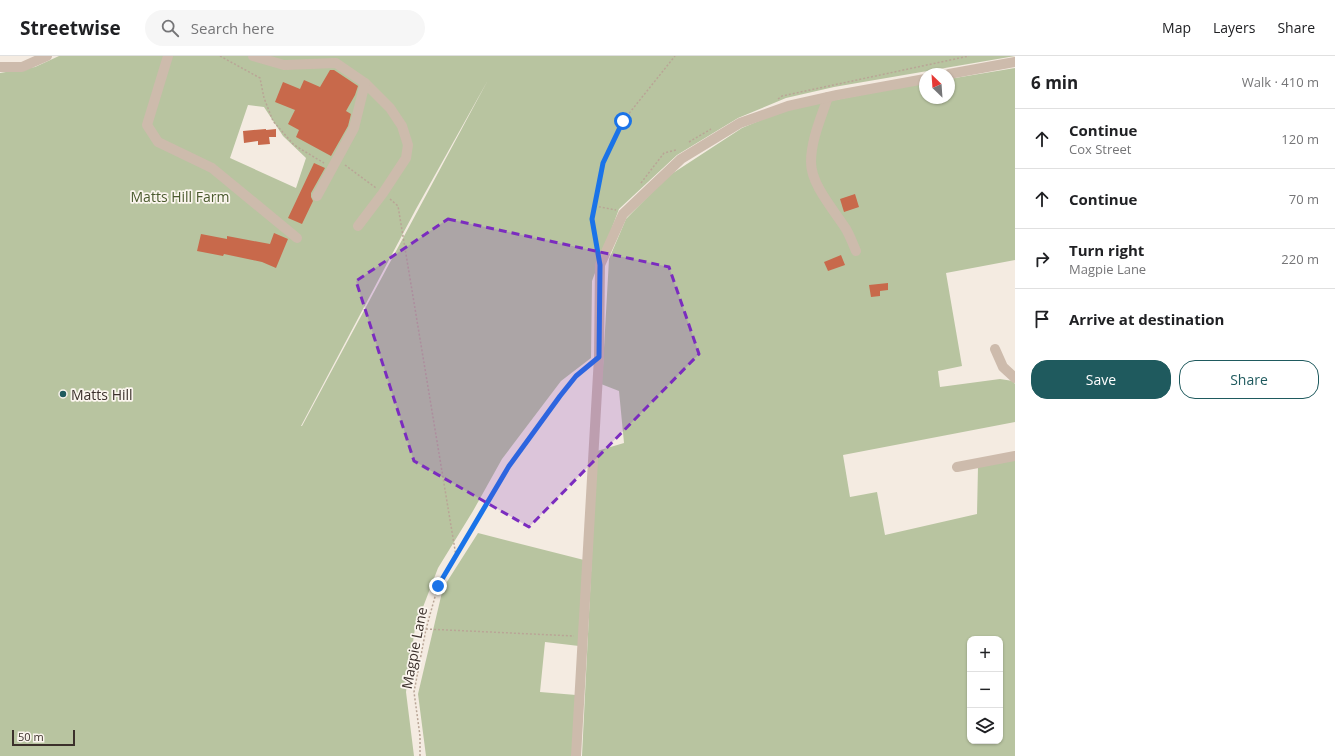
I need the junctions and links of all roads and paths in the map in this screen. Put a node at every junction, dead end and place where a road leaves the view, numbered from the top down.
1 (47, 56) edge
2 (168, 56) edge
3 (220, 56) edge
4 (253, 56) edge
5 (676, 56) edge
6 (1015, 62) edge
7 (0, 67) edge
8 (955, 73) edge
9 (919, 80) edge
10 (365, 83) junction
11 (828, 97) junction
12 (337, 159) junction
13 (383, 193) junction
14 (317, 196) dead end
15 (358, 226) dead end
16 (297, 238) dead end
17 (597, 250) dead end
18 (856, 251) dead end
19 (995, 349) dead end
20 (599, 357) junction
21 (1015, 378) edge
22 (1015, 456) edge
23 (957, 467) dead end
24 (456, 556) junction
25 (426, 628) junction
26 (583, 636) junction
27 (420, 756) edge
28 (576, 756) edge

1 - 7 street
2 - 16 street
3 - 12 path
4 - 10 street
5 - 17 path
6 - 8 street
9 - 11 street
10 - 12 street
10 - 13 street
11 - 18 street
11 - 20 street
12 - 13 path
12 - 14 street
13 - 15 street
13 - 24 path
19 - 21 street
20 - 24 path, Magpie Lane
20 - 26 street
22 - 23 street
24 - 25 path, Magpie Lane
25 - 26 path
25 - 27 path, Magpie Lane
26 - 28 street

